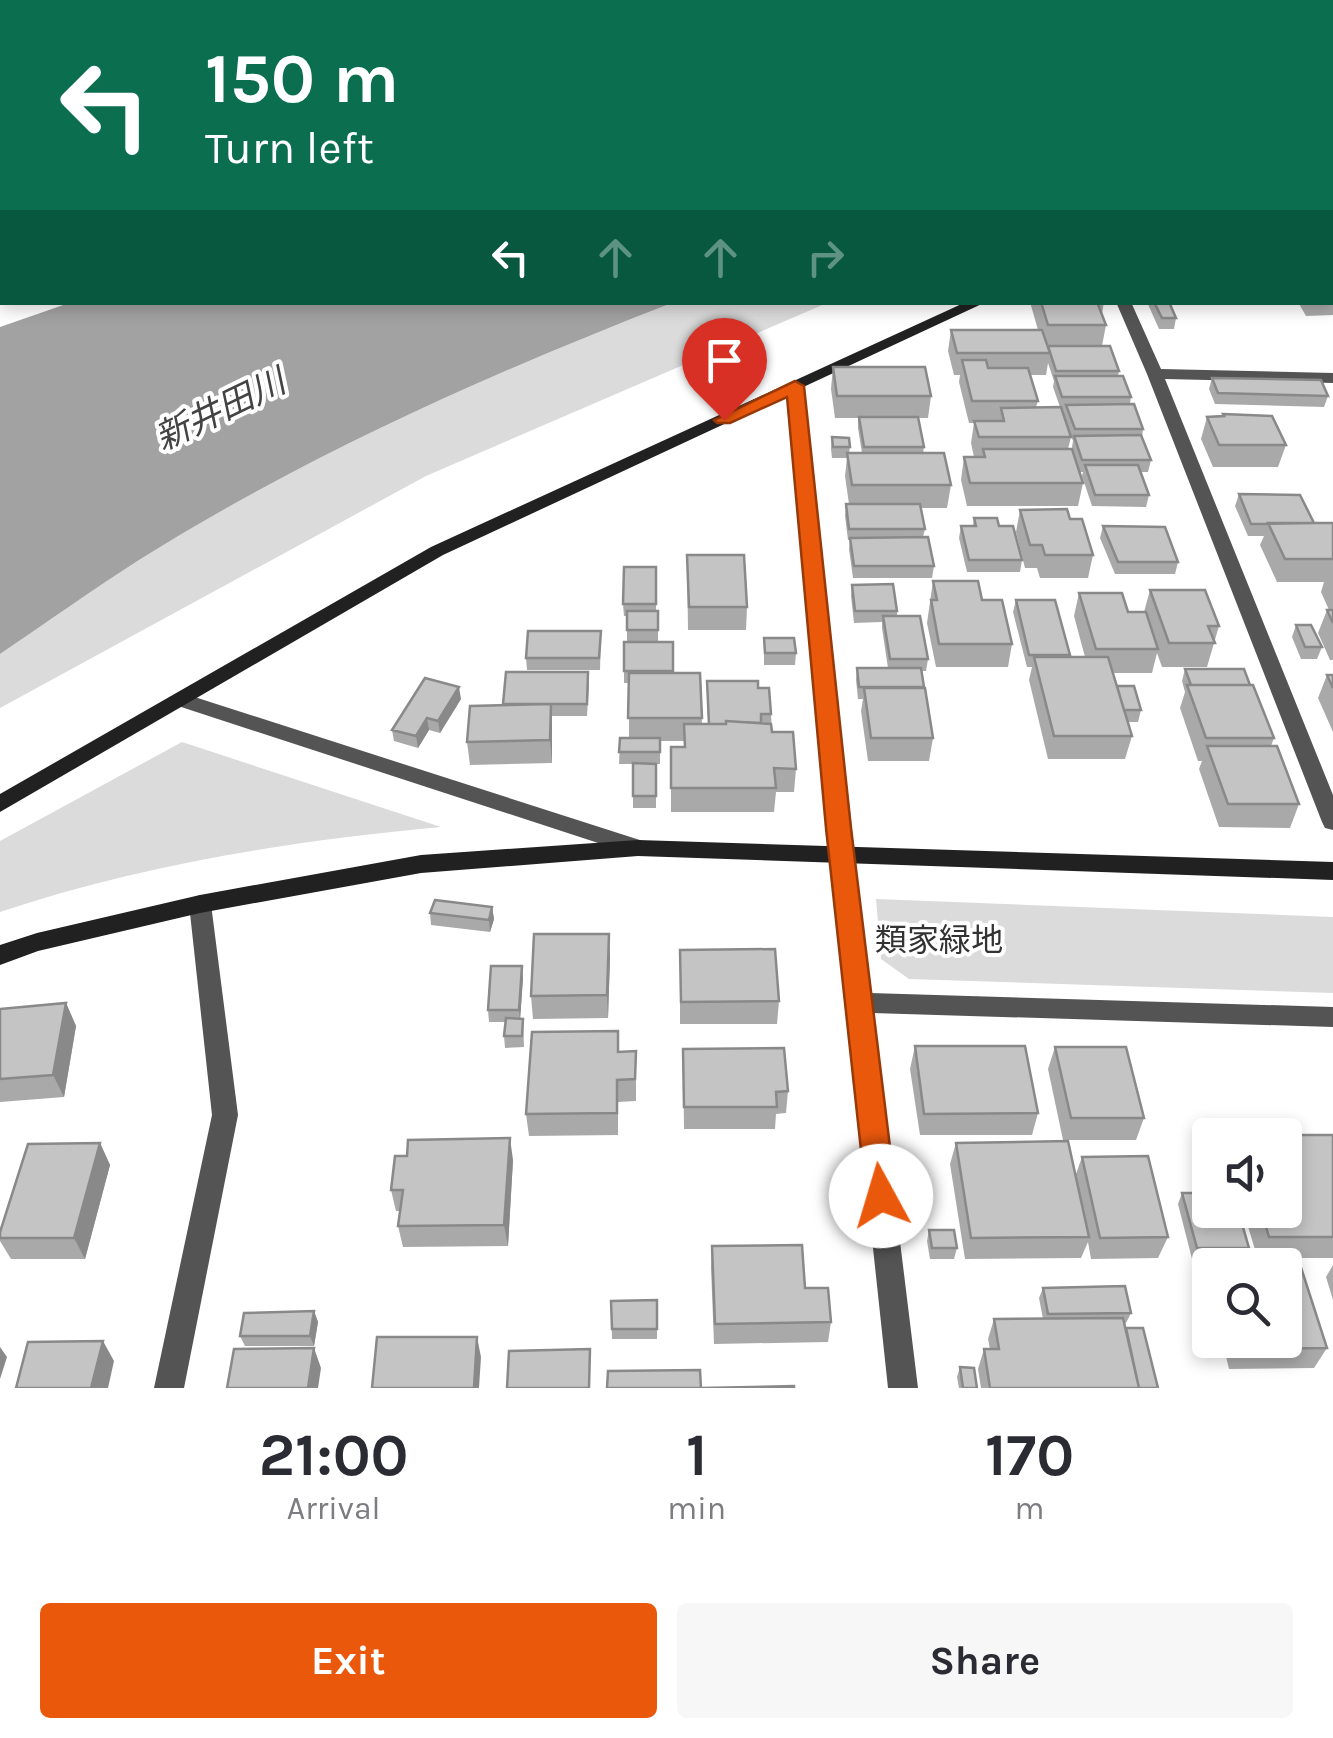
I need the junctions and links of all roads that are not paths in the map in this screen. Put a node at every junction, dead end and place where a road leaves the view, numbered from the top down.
1 (972, 305) edge
2 (1124, 305) edge
3 (1155, 374) junction
4 (1333, 378) edge
5 (795, 386) junction
6 (179, 699) junction
7 (0, 804) edge
8 (1333, 822) edge
9 (638, 848) junction
10 (842, 856) junction
11 (1333, 871) edge
12 (200, 904) junction
13 (0, 955) edge
14 (860, 1003) junction
15 (1333, 1017) edge
16 (168, 1388) edge
17 (903, 1388) edge

1 - 5 street
2 - 3 street
3 - 4 street
3 - 8 street
5 - 6 street
5 - 10 street
6 - 7 street
6 - 9 street
9 - 10 street
9 - 12 street
10 - 11 street
10 - 14 street
12 - 13 street
12 - 16 street
14 - 15 street
14 - 17 street

